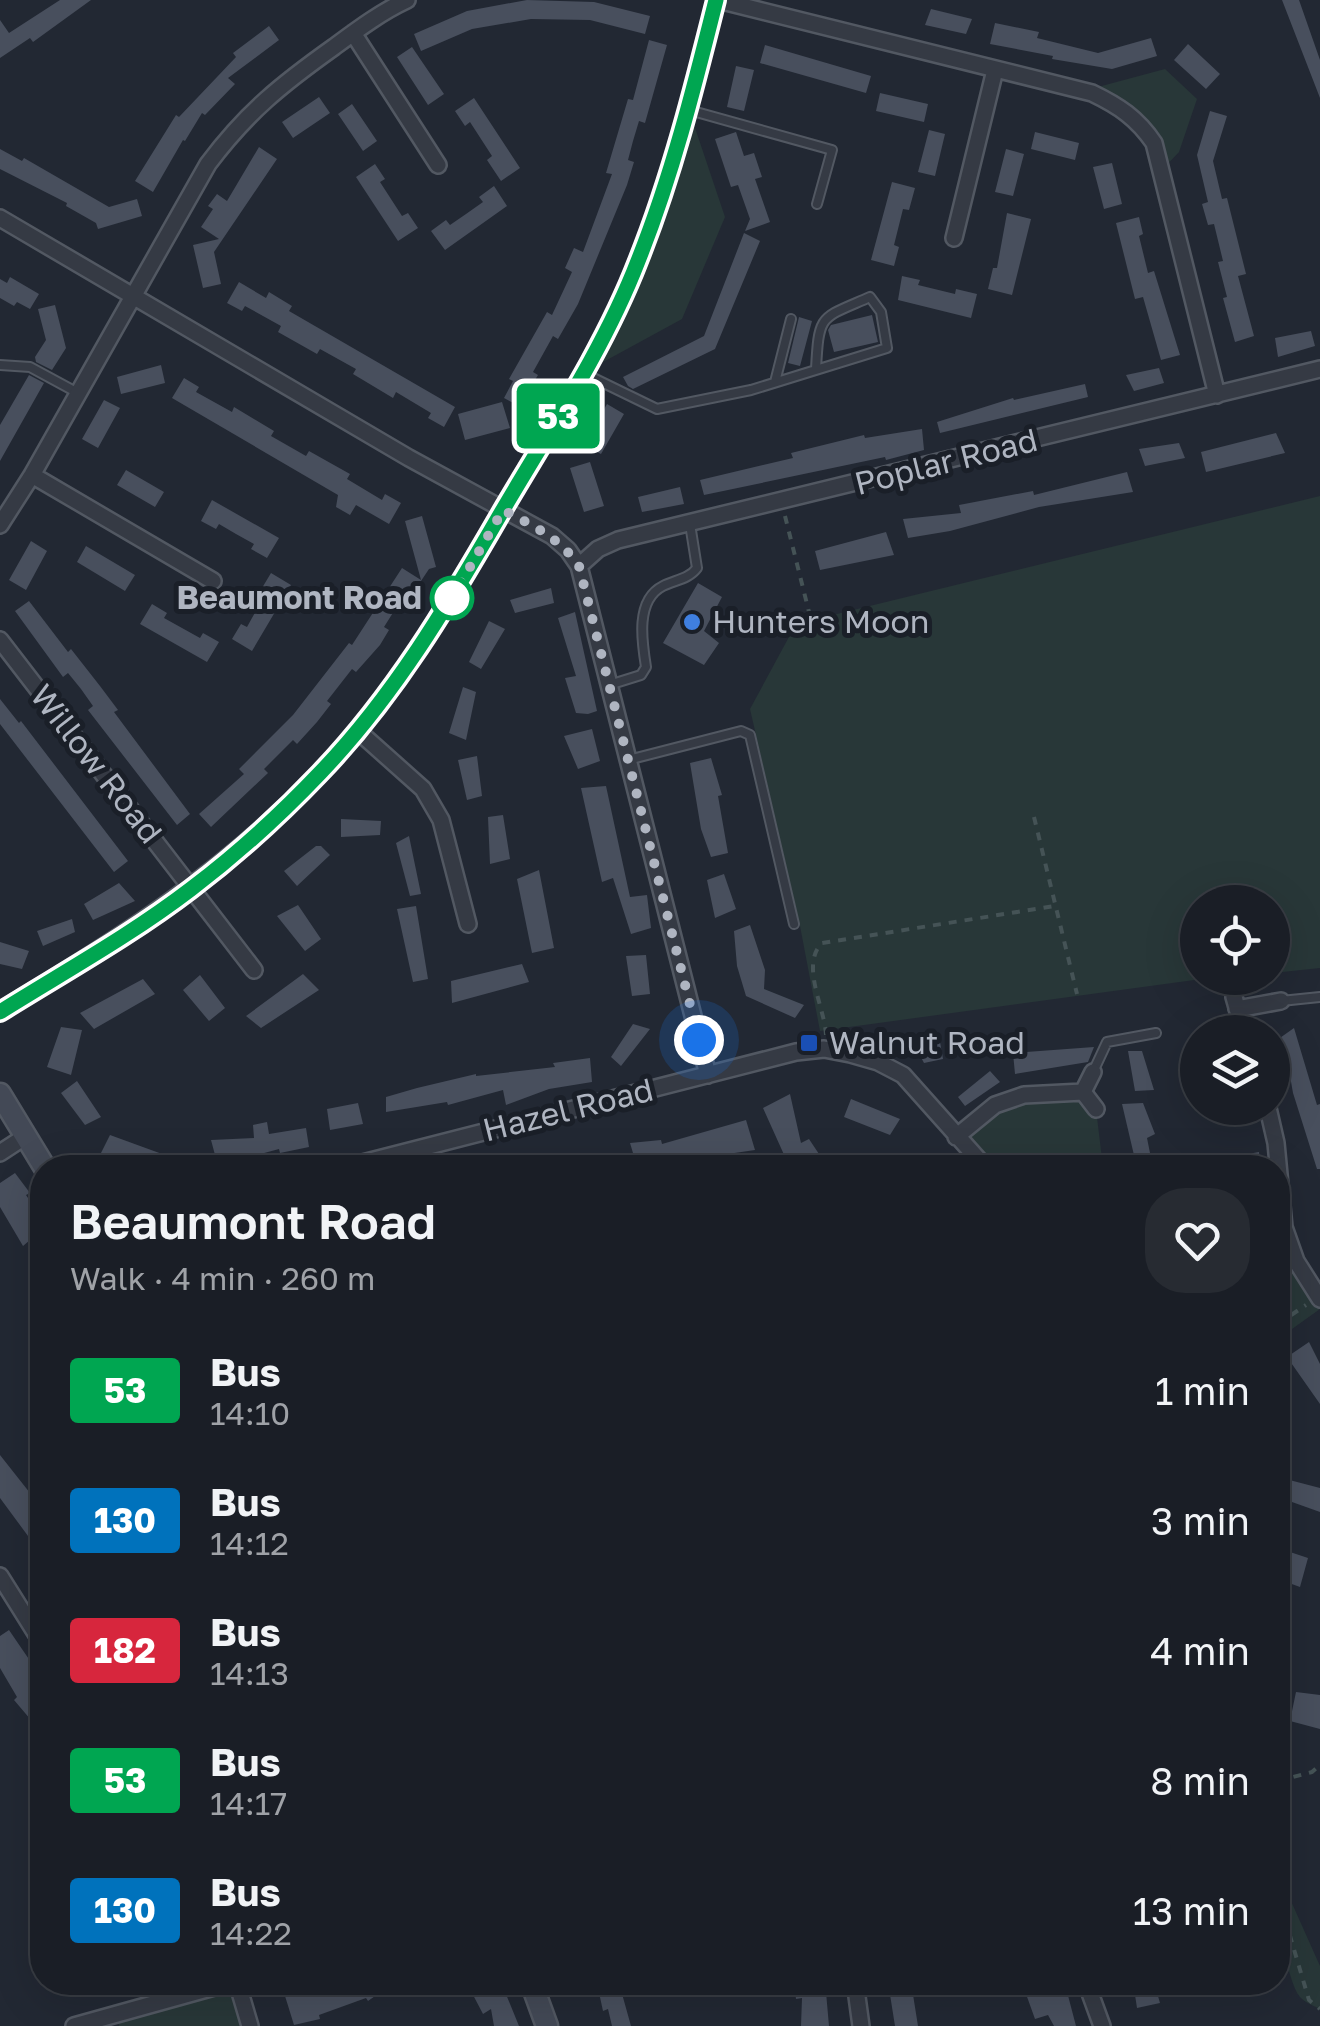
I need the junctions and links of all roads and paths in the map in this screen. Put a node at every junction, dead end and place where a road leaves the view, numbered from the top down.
1 (407, 0) edge
2 (717, 0) edge
3 (354, 33) junction
4 (995, 70) junction
5 (689, 110) junction
6 (438, 165) dead end
7 (817, 204) dead end
8 (0, 218) edge
9 (954, 238) dead end
10 (134, 295) junction
11 (791, 319) dead end
12 (0, 366) edge
13 (816, 369) junction
14 (1320, 369) edge
15 (583, 372) junction
16 (775, 382) junction
17 (78, 393) junction
18 (1217, 395) junction
19 (32, 475) junction
20 (782, 502) junction
21 (503, 510) junction
22 (0, 524) edge
23 (690, 524) junction
24 (579, 566) junction
25 (213, 581) dead end
26 (811, 620) dead end
27 (0, 640) edge
28 (609, 684) junction
29 (358, 731) junction
30 (628, 760) junction
31 (1034, 817) dead end
32 (192, 888) junction
33 (1055, 906) junction
34 (468, 924) dead end
35 (794, 924) dead end
36 (254, 970) dead end
37 (1076, 994) dead end
38 (1320, 997) edge
39 (1281, 1001) joint
40 (0, 1012) edge
41 (1239, 1015) edge
42 (1156, 1033) dead end
43 (824, 1049) junction
44 (1093, 1072) joint
45 (708, 1074) junction
46 (1083, 1092) junction
47 (0, 1094) edge
48 (1096, 1108) dead end
49 (1270, 1125) edge
50 (26, 1136) junction
51 (956, 1136) junction
52 (0, 1152) edge
53 (37, 1155) edge
54 (393, 1155) edge
55 (974, 1155) edge
56 (1275, 1155) edge
57 (1290, 1244) edge
58 (1319, 1298) edge
59 (1290, 1316) edge
60 (0, 1576) edge
61 (30, 1623) edge
62 (1320, 1765) edge
63 (1290, 1778) edge
64 (1290, 1936) edge
65 (182, 1995) edge
66 (239, 1995) edge
67 (536, 1995) edge
68 (857, 1995) edge
69 (1091, 1995) edge
70 (1320, 2009) edge
71 (117, 2020) edge
72 (74, 2026) edge
73 (250, 2026) edge
74 (547, 2026) edge
75 (861, 2026) edge
76 (1102, 2026) edge

1 - 3 street
2 - 4 street
2 - 5 street
3 - 6 street
3 - 10 street
4 - 9 street
4 - 18 street
5 - 7 lane
5 - 15 street
8 - 10 street
10 - 17 street
10 - 21 street
11 - 16 lane
12 - 17 lane
13 - 13 lane
13 - 16 lane
14 - 18 street, Poplar Road
15 - 16 lane
15 - 21 street
17 - 19 street
18 - 20 street, Poplar Road
19 - 22 street
19 - 25 street
20 - 23 street, Poplar Road
20 - 26 path
21 - 24 street
21 - 29 street
23 - 24 street, Poplar Road
23 - 28 lane
24 - 28 street
27 - 32 street, Willow Road
28 - 30 street
29 - 32 street
29 - 34 street
30 - 35 lane
30 - 45 street
31 - 33 path
32 - 36 street, Willow Road
32 - 40 street
33 - 37 path
33 - 43 path
38 - 39 lane
39 - 41 street
42 - 44 lane
43 - 45 street, Hazel Road
43 - 51 street, Hazel Road
44 - 46 street
45 - 54 street, Hazel Road
46 - 48 street
46 - 51 street
47 - 50 street
49 - 56 street
50 - 52 street
50 - 53 street
51 - 55 street, Hazel Road
57 - 58 street
58 - 59 path
60 - 61 street
62 - 63 path
64 - 70 path
65 - 71 street
66 - 73 street
67 - 74 street
68 - 75 street
69 - 76 street
71 - 72 street

